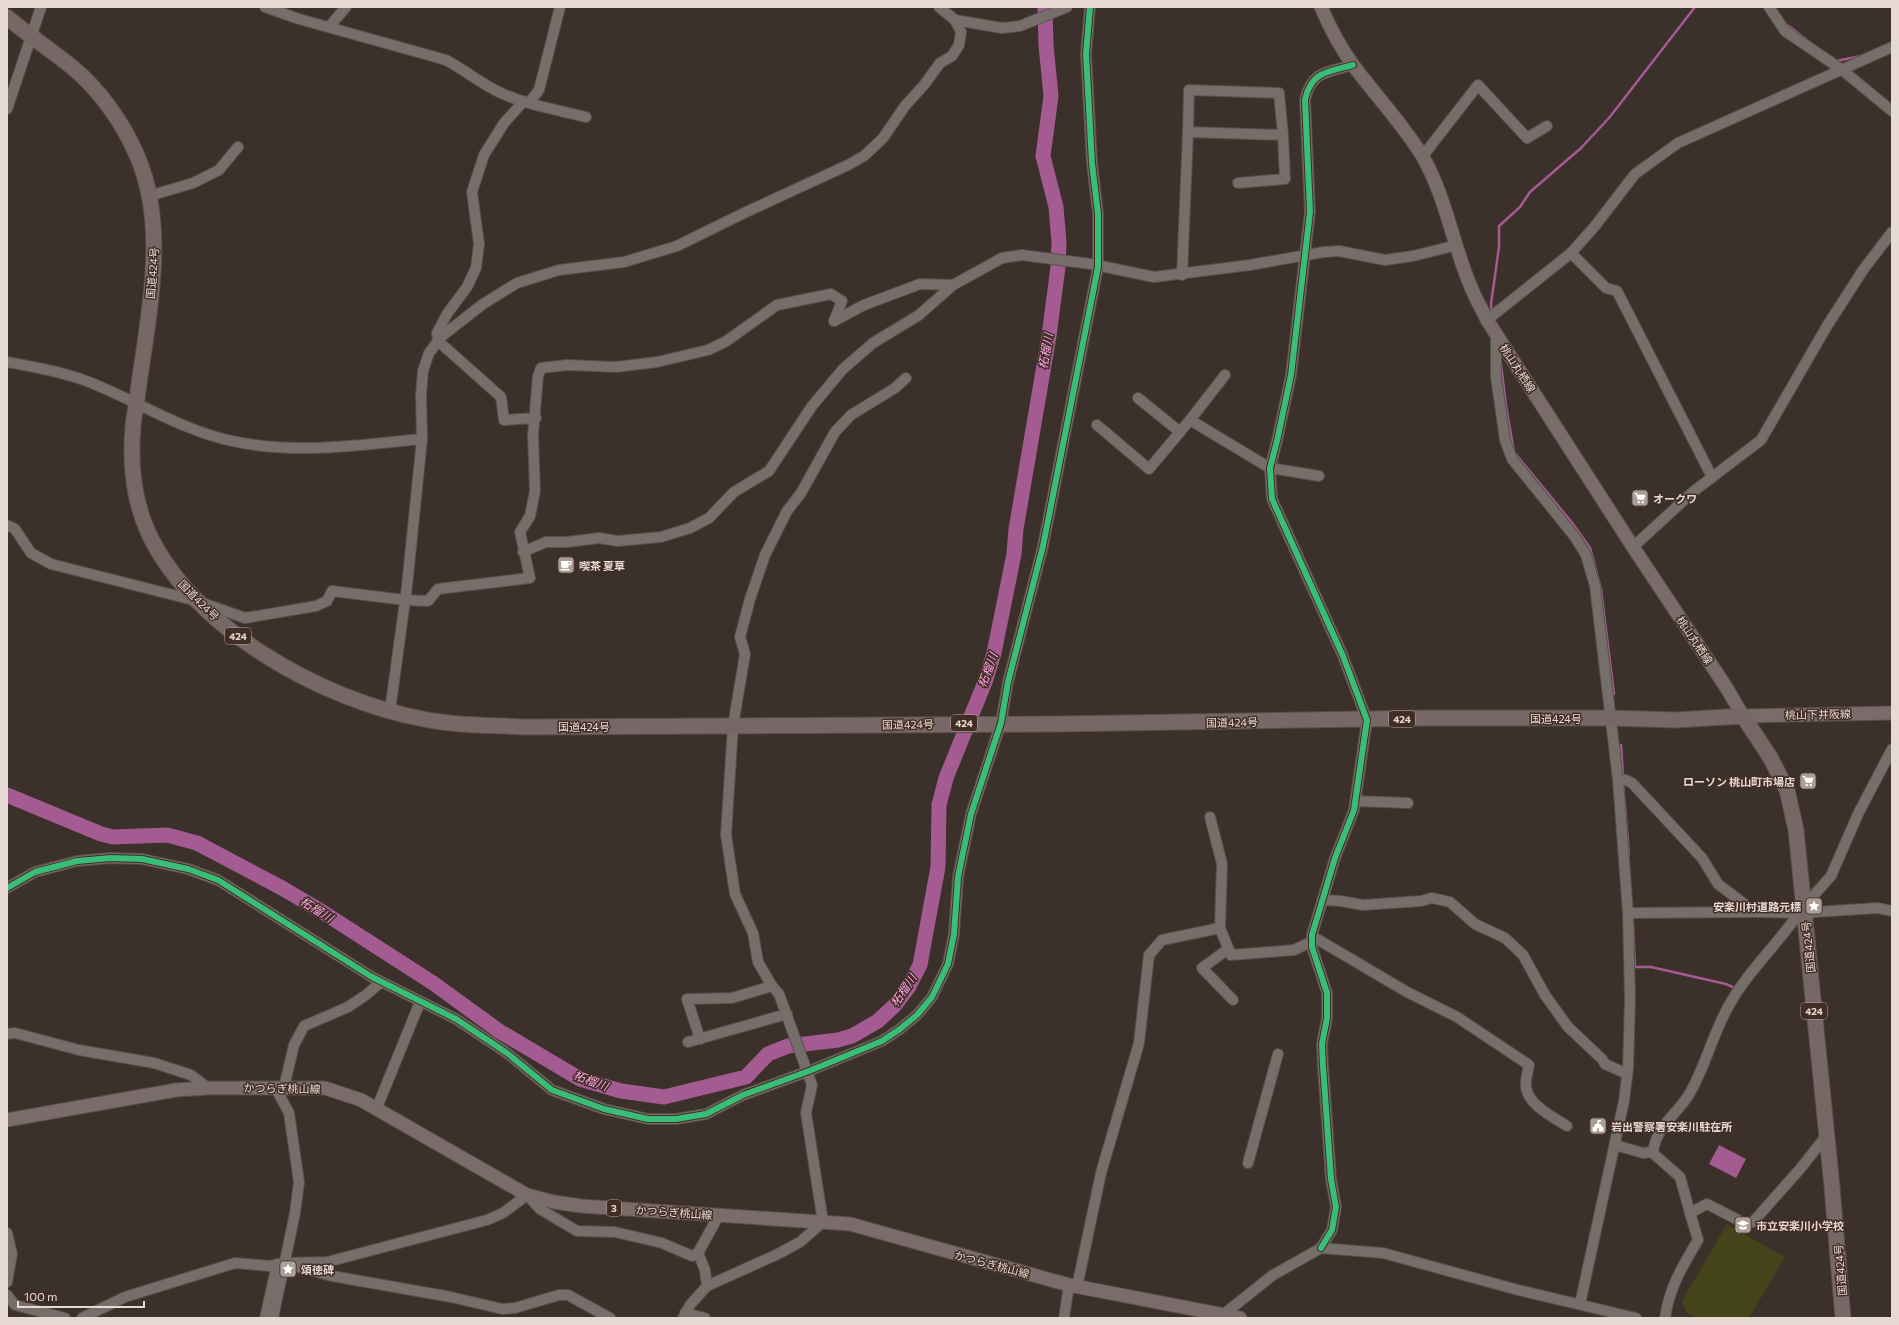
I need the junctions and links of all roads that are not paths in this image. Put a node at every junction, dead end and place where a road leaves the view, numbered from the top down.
1 (41, 7) edge
2 (265, 7) edge
3 (346, 7) edge
4 (560, 7) edge
5 (939, 7) edge
6 (1067, 7) edge
7 (1090, 7) edge
8 (1321, 7) edge
9 (1769, 7) edge
10 (7, 17) edge
11 (955, 20) junction
12 (329, 27) junction
13 (30, 37) junction
14 (1892, 47) edge
15 (1353, 65) junction
16 (1840, 69) junction
17 (527, 102) junction
18 (7, 109) edge
19 (1892, 111) edge
20 (586, 118) dead end
21 (1547, 126) dead end
22 (1188, 132) junction
23 (1283, 135) junction
24 (238, 147) dead end
25 (1422, 157) junction
26 (1238, 183) dead end
27 (149, 196) junction
28 (1892, 232) edge
29 (1457, 245) junction
30 (1570, 253) junction
31 (1306, 256) junction
32 (1095, 265) junction
33 (1182, 275) junction
34 (953, 285) junction
35 (1487, 320) junction
36 (1496, 332) junction
37 (438, 341) junction
38 (7, 362) edge
39 (1225, 375) dead end
40 (906, 378) dead end
41 (1138, 398) dead end
42 (136, 403) junction
43 (536, 418) junction
44 (1190, 420) junction
45 (1097, 425) dead end
46 (1180, 432) junction
47 (422, 439) junction
48 (1270, 468) junction
49 (1319, 476) dead end
50 (1712, 477) junction
51 (7, 525) edge
52 (1633, 547) junction
53 (523, 552) junction
54 (405, 600) junction
55 (197, 601) junction
56 (390, 711) junction
57 (1892, 713) edge
58 (1743, 716) junction
59 (1611, 718) junction
60 (1367, 720) junction
61 (998, 723) junction
62 (733, 726) junction
63 (1892, 749) edge
64 (1622, 780) junction
65 (1356, 801) junction
66 (1408, 803) dead end
67 (1210, 817) dead end
68 (7, 888) edge
69 (1322, 900) junction
70 (1803, 910) junction
71 (1892, 911) edge
72 (1755, 912) junction
73 (1631, 913) junction
74 (1220, 928) junction
75 (1312, 941) junction
76 (1228, 949) junction
77 (381, 982) junction
78 (772, 986) junction
79 (418, 998) junction
80 (1233, 1000) dead end
81 (788, 1016) junction
82 (7, 1034) edge
83 (700, 1039) junction
84 (688, 1042) dead end
85 (1278, 1054) dead end
86 (809, 1071) junction
87 (1628, 1074) junction
88 (280, 1087) junction
89 (208, 1088) junction
90 (376, 1110) junction
91 (7, 1120) edge
92 (1567, 1126) dead end
93 (1827, 1135) junction
94 (1615, 1145) junction
95 (1653, 1152) junction
96 (1248, 1163) dead end
97 (527, 1195) junction
98 (1690, 1213) junction
99 (719, 1215) junction
100 (823, 1222) junction
101 (7, 1233) edge
102 (1321, 1248) junction
103 (698, 1253) junction
104 (281, 1264) junction
105 (7, 1282) edge
106 (707, 1286) junction
107 (1073, 1286) junction
108 (7, 1295) edge
109 (1580, 1304) junction
110 (503, 1313) edge
111 (98, 1314) edge
112 (1224, 1314) junction
113 (684, 1316) edge
114 (65, 1318) edge
115 (82, 1318) edge
116 (266, 1318) edge
117 (273, 1318) edge
118 (610, 1318) edge
119 (705, 1318) edge
120 (1064, 1318) edge
121 (1240, 1318) edge
122 (1636, 1318) edge
123 (1665, 1318) edge
124 (1844, 1318) edge

1 - 13 street
2 - 12 street
3 - 12 street
4 - 17 street
5 - 11 street
6 - 11 street
7 - 32 street
8 - 15 main road, 桃山丸栖線
9 - 16 street
10 - 13 highway, 国道424号 / 424
11 - 37 street
12 - 17 street
13 - 18 street
13 - 27 highway, 国道424号 / 424
14 - 16 street
15 - 25 main road, 桃山丸栖線
15 - 31 street
16 - 19 street
16 - 30 street
17 - 20 street
17 - 37 street
21 - 25 street
22 - 23 street
22 - 23 street
22 - 33 street
23 - 26 street
24 - 27 street
25 - 29 main road, 桃山丸栖線
27 - 42 highway, 国道424号 / 424
28 - 50 street
29 - 31 street
29 - 35 main road, 桃山丸栖線
30 - 35 street
30 - 50 street
31 - 33 street
31 - 48 street
32 - 33 street
32 - 34 street
32 - 61 street
34 - 43 street
34 - 53 street
35 - 36 main road, 桃山丸栖線
36 - 52 main road, 桃山丸栖線
36 - 59 street
37 - 43 street
37 - 47 street
38 - 42 street
39 - 44 street
40 - 62 street
41 - 46 street
42 - 47 street
42 - 55 highway, 国道424号 / 424
43 - 53 street
44 - 46 street
44 - 48 street
45 - 46 street
47 - 54 street
48 - 49 street
48 - 60 street
50 - 52 street
51 - 55 street
52 - 58 main road, 桃山丸栖線
53 - 54 street
54 - 55 street
54 - 56 street
55 - 56 highway, 国道424号 / 424
56 - 62 highway, 国道424号 / 424
57 - 58 main road, 桃山下井阪線
58 - 59 highway, 国道424号 / 424
58 - 70 highway, 国道424号 / 424
59 - 60 highway, 国道424号 / 424
59 - 64 street
60 - 61 highway, 国道424号 / 424
60 - 65 street
61 - 62 highway, 国道424号 / 424
61 - 86 street
62 - 78 street
63 - 70 street
64 - 72 street
64 - 73 street
65 - 66 street
65 - 69 street
67 - 74 street
68 - 77 street
69 - 75 street
69 - 87 street
70 - 71 street
70 - 72 street
70 - 93 highway, 国道424号 / 424
70 - 95 street
72 - 73 street
73 - 87 street
74 - 76 street
74 - 107 street
75 - 76 street
75 - 92 street
75 - 102 street
76 - 80 street
77 - 79 street
77 - 88 street
78 - 81 street
78 - 83 street
79 - 86 street
79 - 90 street
81 - 83 street
81 - 86 street
82 - 89 street
83 - 84 street
85 - 96 street
86 - 100 street
87 - 94 street
88 - 89 main road, かつらぎ桃山線 / 3
88 - 90 main road, かつらぎ桃山線 / 3
88 - 104 street
89 - 91 main road, かつらぎ桃山線 / 3
90 - 97 main road, かつらぎ桃山線 / 3
93 - 98 street
93 - 124 highway, 国道424号 / 424
94 - 95 street
94 - 109 street
95 - 98 street
97 - 99 main road, かつらぎ桃山線 / 3
97 - 103 street
97 - 104 street
98 - 123 street
99 - 100 main road, かつらぎ桃山線 / 3
99 - 103 street
100 - 106 street
100 - 107 main road, かつらぎ桃山線 / 3
101 - 105 street
102 - 109 street
102 - 112 street
103 - 106 street
104 - 110 street
104 - 111 street
104 - 116 street
104 - 117 street
106 - 113 street
107 - 112 main road, かつらぎ桃山線 / 3
107 - 120 street
108 - 114 street
109 - 122 street
110 - 118 street
111 - 115 street
112 - 121 main road, かつらぎ桃山線 / 3
113 - 119 street

